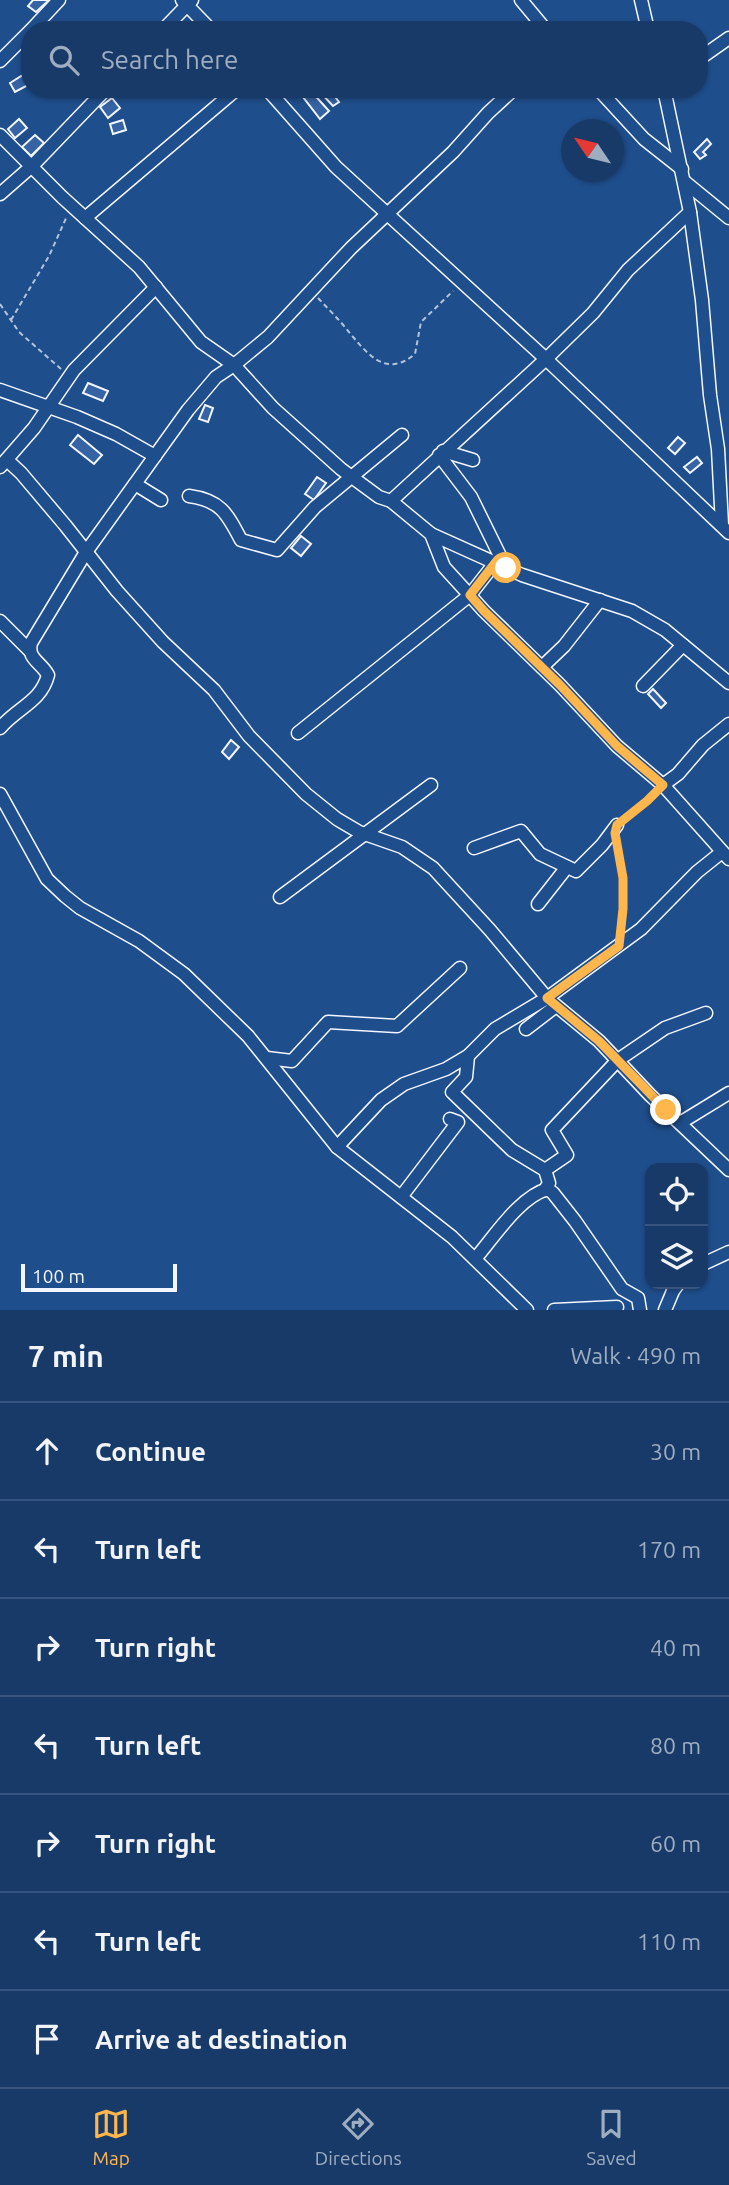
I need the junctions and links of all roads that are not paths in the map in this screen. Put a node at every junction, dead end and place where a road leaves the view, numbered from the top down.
1 (59, 0) edge
2 (521, 0) edge
3 (641, 0) edge
4 (187, 2) edge
5 (40, 21) edge
6 (171, 21) edge
7 (203, 21) edge
8 (538, 21) edge
9 (646, 21) edge
10 (729, 38) edge
11 (21, 41) edge
12 (708, 53) edge
13 (0, 61) edge
14 (97, 98) edge
15 (226, 98) edge
16 (275, 98) edge
17 (504, 98) edge
18 (606, 98) edge
19 (665, 98) edge
20 (0, 135) edge
21 (32, 166) junction
22 (683, 176) junction
23 (0, 194) edge
24 (691, 212) junction
25 (386, 214) junction
26 (85, 218) junction
27 (729, 218) edge
28 (156, 287) junction
29 (546, 359) junction
30 (234, 365) junction
31 (0, 390) edge
32 (49, 408) junction
33 (402, 435) dead end
34 (441, 453) junction
35 (155, 456) junction
36 (473, 460) dead end
37 (3, 463) edge
38 (352, 477) junction
39 (135, 484) junction
40 (188, 496) dead end
41 (161, 500) dead end
42 (391, 501) junction
43 (725, 529) edge
44 (430, 534) junction
45 (86, 552) junction
46 (501, 566) junction
47 (470, 595) junction
48 (600, 600) junction
49 (0, 621) edge
50 (683, 645) junction
51 (29, 650) junction
52 (542, 667) junction
53 (729, 683) edge
54 (643, 686) dead end
55 (729, 724) edge
56 (0, 728) edge
57 (298, 733) dead end
58 (431, 785) dead end
59 (663, 785) junction
60 (0, 794) edge
61 (617, 825) road end
62 (365, 834) junction
63 (474, 848) dead end
64 (726, 856) edge
65 (567, 867) junction
66 (280, 897) dead end
67 (538, 904) dead end
68 (460, 968) dead end
69 (551, 1002) junction
70 (706, 1013) dead end
71 (526, 1029) dead end
72 (468, 1056) junction
73 (267, 1058) junction
74 (618, 1060) junction
75 (434, 1073) junction
76 (454, 1090) junction
77 (729, 1093) edge
78 (450, 1119) dead end
79 (680, 1123) junction
80 (337, 1147) junction
81 (545, 1170) junction
82 (729, 1171) edge
83 (545, 1190) junction
84 (401, 1197) junction
85 (729, 1252) edge
86 (475, 1259) junction
87 (708, 1262) edge
88 (676, 1289) edge
89 (617, 1307) dead end
90 (527, 1310) edge
91 (554, 1310) edge
92 (640, 1310) edge
93 (665, 1310) edge

1 - 5 street
2 - 8 street
3 - 9 street
4 - 6 street
4 - 7 street
10 - 12 street
11 - 13 street
14 - 21 street
15 - 26 street
16 - 25 street
17 - 25 street
18 - 22 street
19 - 22 street
20 - 21 street
21 - 23 street
21 - 26 street
22 - 24 street
22 - 27 street
24 - 29 street
24 - 43 street
25 - 29 street
25 - 30 street
26 - 28 street
28 - 30 street
28 - 32 street
29 - 34 street
29 - 43 street
30 - 35 street
30 - 38 street
31 - 32 street
32 - 35 street
32 - 37 street
33 - 38 street
34 - 36 street
34 - 42 street
34 - 46 street
35 - 39 street
37 - 45 street
38 - 40 street
38 - 42 street
39 - 41 street
39 - 45 street
42 - 44 street
44 - 46 street
44 - 47 street
45 - 51 street
45 - 62 street
46 - 47 street
46 - 48 street
47 - 52 street
47 - 57 street
48 - 50 street
48 - 52 street
49 - 51 street
50 - 53 street
50 - 54 street
51 - 56 street
52 - 59 street
55 - 59 street
58 - 62 street
59 - 64 street
60 - 73 street
61 - 65 street
62 - 66 street
62 - 69 street
63 - 65 street
64 - 69 street
65 - 67 street
68 - 73 street
69 - 71 street
69 - 72 street
69 - 74 street
70 - 74 street
72 - 75 street
72 - 76 street
73 - 80 street
74 - 79 street
74 - 81 street
75 - 76 street
75 - 80 street
76 - 81 street
77 - 79 street
78 - 84 street
79 - 82 street
80 - 84 street
81 - 83 street
83 - 86 street
83 - 92 street
84 - 86 street
85 - 87 street
86 - 90 street
88 - 93 street
89 - 91 street

